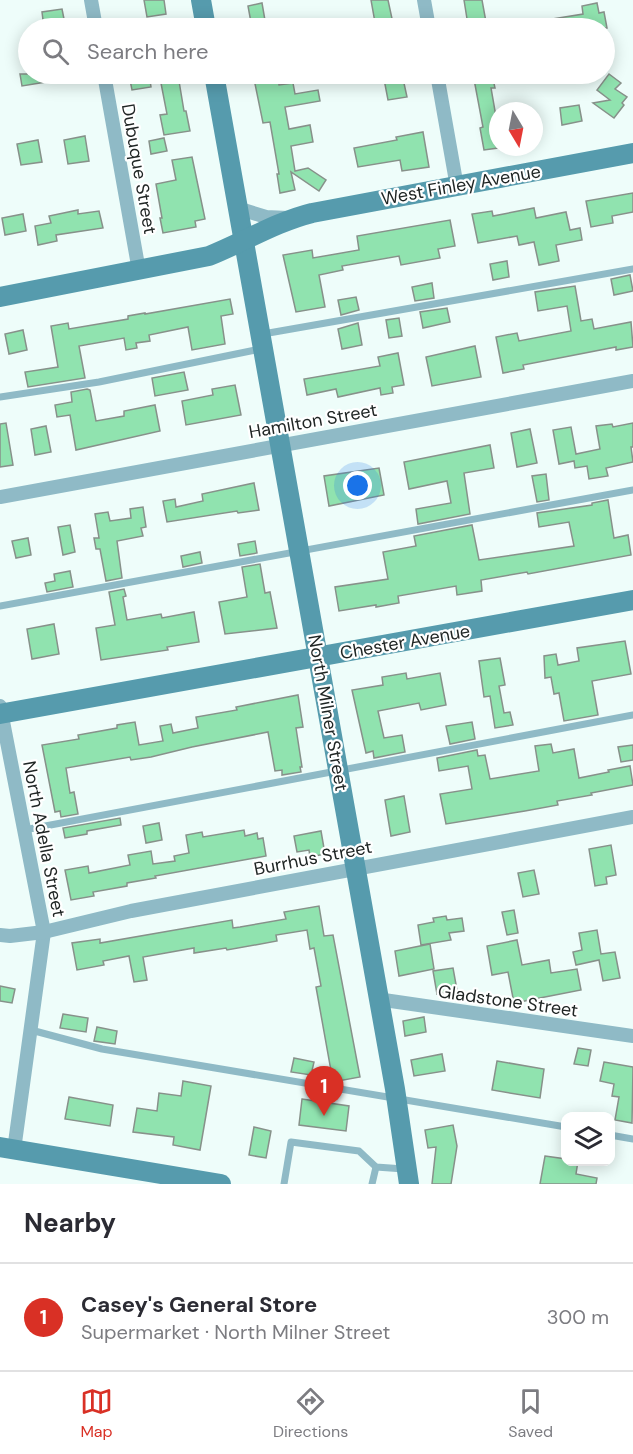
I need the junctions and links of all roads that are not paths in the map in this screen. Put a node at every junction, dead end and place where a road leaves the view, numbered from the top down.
1 (91, 0) edge
2 (201, 0) edge
3 (424, 0) edge
4 (94, 18) edge
5 (204, 18) edge
6 (427, 18) edge
7 (106, 84) edge
8 (216, 84) edge
9 (439, 84) edge
10 (633, 153) edge
11 (457, 187) junction
12 (237, 208) junction
13 (290, 218) junction
14 (243, 242) junction
15 (633, 269) edge
16 (139, 271) junction
17 (0, 297) edge
18 (261, 341) junction
19 (633, 381) edge
20 (0, 397) edge
21 (279, 445) junction
22 (633, 490) edge
23 (0, 497) edge
24 (298, 551) junction
25 (633, 600) edge
26 (0, 606) edge
27 (318, 657) junction
28 (0, 711) edge
29 (633, 715) edge
30 (338, 770) junction
31 (633, 817) edge
32 (24, 830) junction
33 (355, 868) junction
34 (44, 932) junction
35 (0, 935) edge
36 (377, 999) junction
37 (31, 1030) junction
38 (633, 1036) edge
39 (396, 1098) junction
40 (561, 1126) edge
41 (615, 1136) edge
42 (633, 1139) edge
43 (7, 1148) edge
44 (376, 1167) junction
45 (408, 1177) edge
46 (221, 1184) edge
47 (284, 1184) edge
48 (372, 1184) edge

1 - 4 street
2 - 5 main road
3 - 6 street
7 - 16 street, Dubuque Street
8 - 12 main road, North Milner Street
9 - 11 street
10 - 11 main road, West Finley Avenue
11 - 13 main road, West Finley Avenue
12 - 13 street, West Finley Avenue
12 - 14 main road, North Milner Street
13 - 14 main road, West Finley Avenue
14 - 16 main road, West Finley Avenue
14 - 18 main road, North Milner Street
15 - 18 lane
16 - 17 main road, West Finley Avenue
18 - 20 lane
18 - 21 main road, North Milner Street
19 - 21 street, Hamilton Street
21 - 23 street, Hamilton Street
21 - 24 main road, North Milner Street
22 - 24 lane
24 - 26 lane
24 - 27 main road, North Milner Street
25 - 27 main road, Chester Avenue
27 - 28 main road, Chester Avenue
27 - 30 main road, North Milner Street
28 - 32 street, North Adella Street
29 - 30 lane
30 - 32 lane
30 - 33 main road, North Milner Street
31 - 33 street, Burrhus Street
32 - 34 street, North Adella Street
33 - 34 street, Burrhus Street
33 - 36 main road, North Milner Street
34 - 35 street, Burrhus Street
34 - 37 street, North Adella Street
36 - 38 street, Gladstone Street
36 - 39 main road, North Milner Street
37 - 39 lane
37 - 43 street, North Adella Street
39 - 40 lane
39 - 45 main road, North Milner Street
41 - 42 lane
43 - 46 main road
44 - 45 lane
44 - 47 lane
44 - 48 lane

